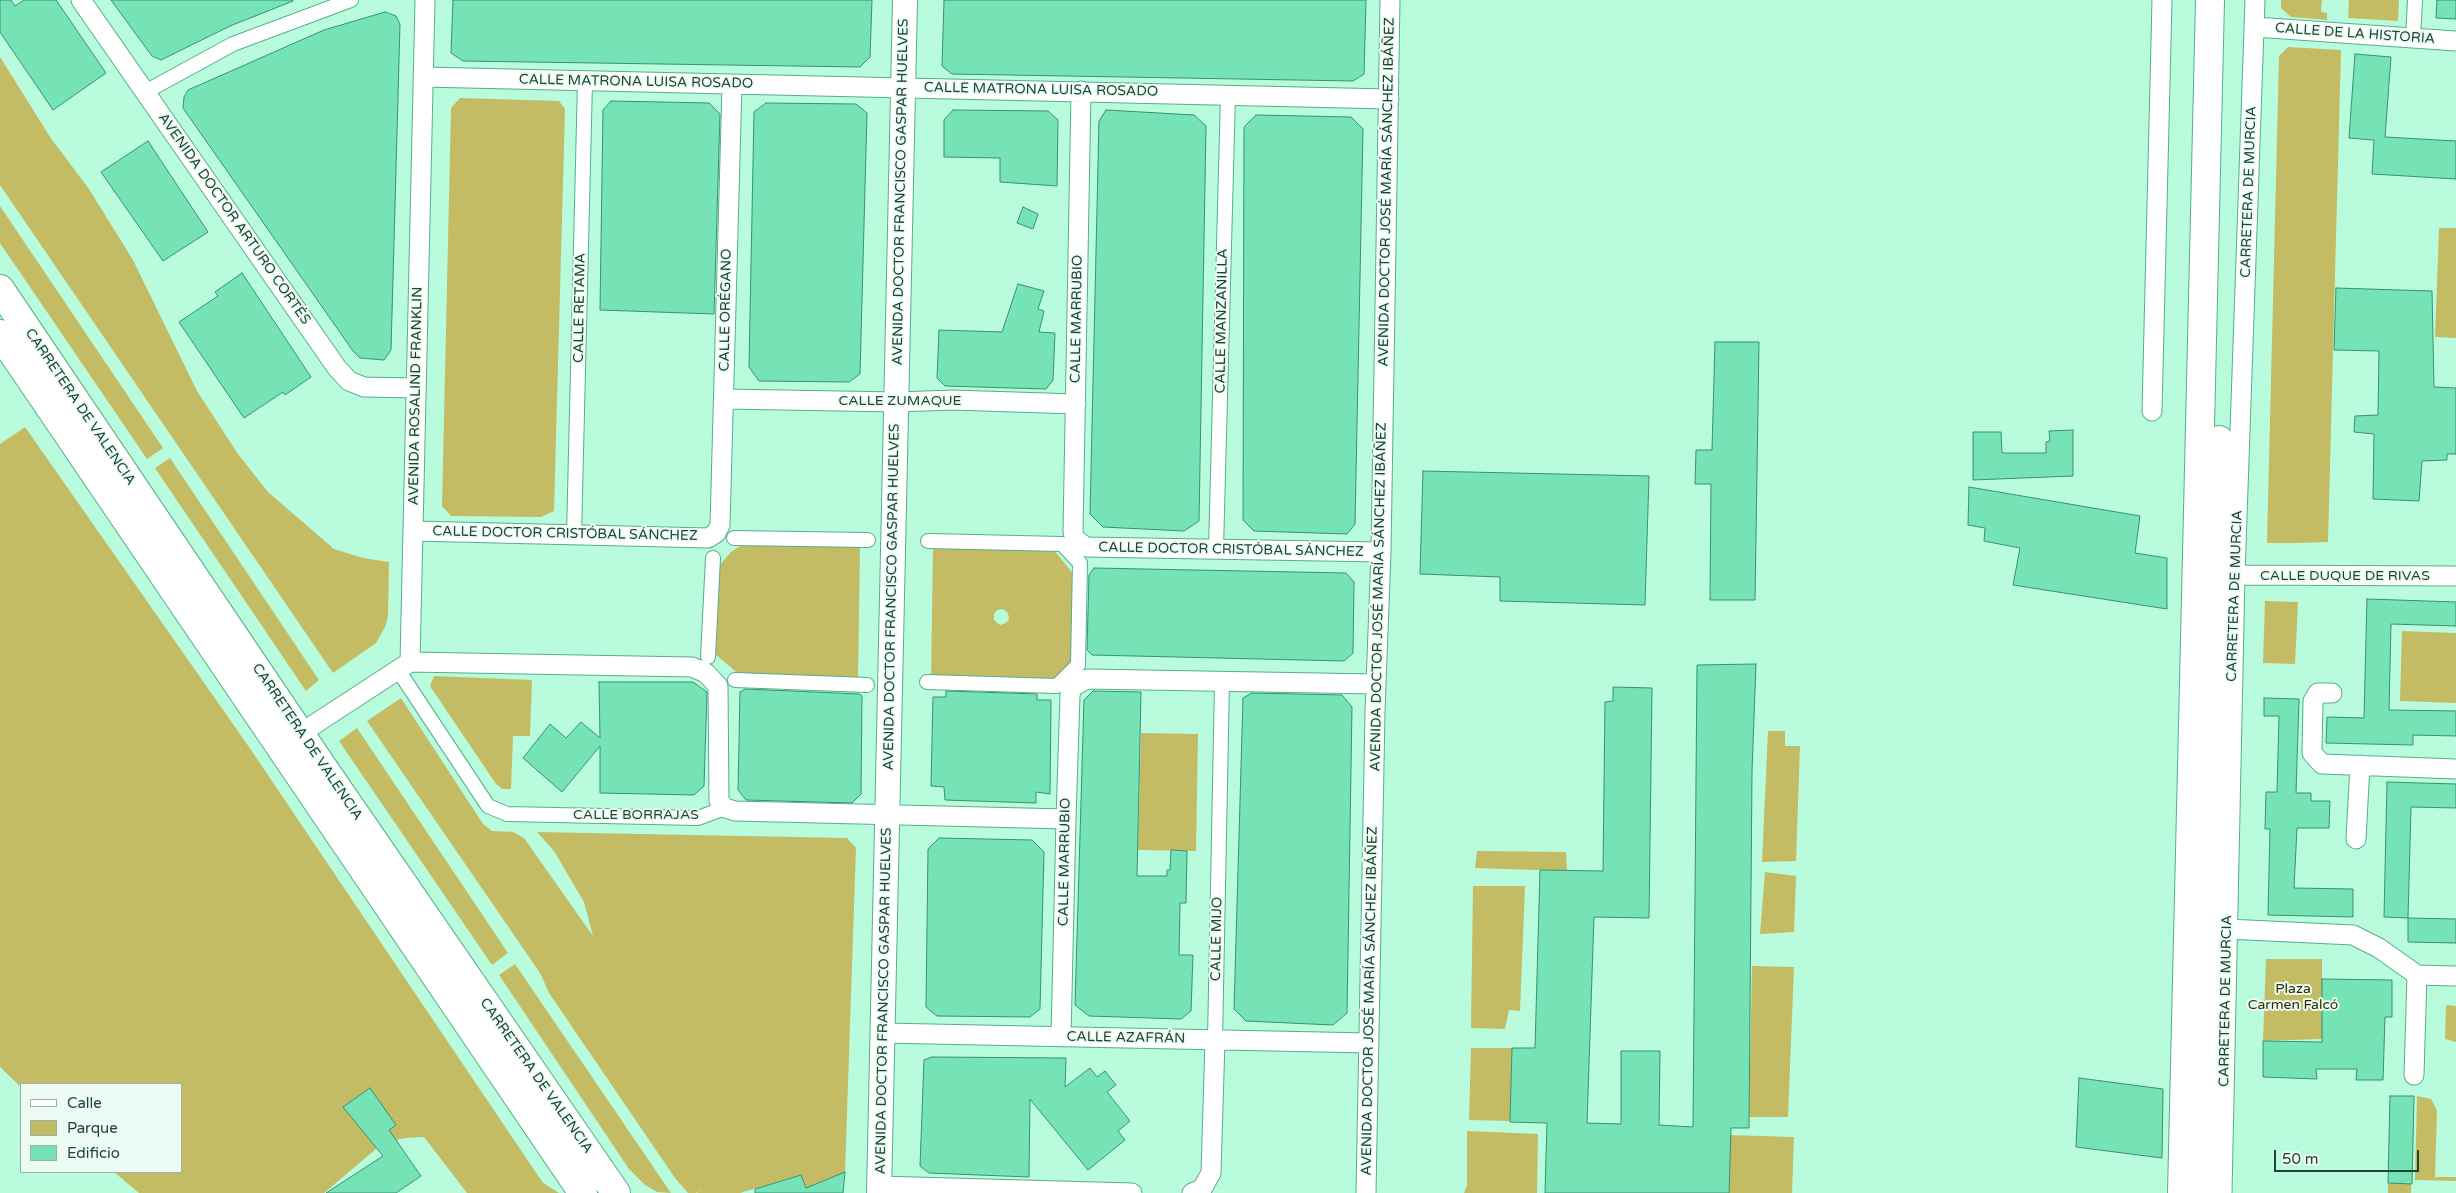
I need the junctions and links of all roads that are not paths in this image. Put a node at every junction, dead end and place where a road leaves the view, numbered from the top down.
1 (82, 0) edge
2 (351, 0) edge
3 (425, 0) edge
4 (904, 0) edge
5 (1390, 0) edge
6 (2162, 0) edge
7 (2210, 0) edge
8 (2229, 0) edge
9 (2255, 0) edge
10 (2415, 0) edge
11 (2255, 28) junction
12 (2412, 38) junction
13 (2456, 41) edge
14 (423, 77) junction
15 (585, 81) junction
16 (732, 84) junction
17 (902, 89) junction
18 (1081, 90) junction
19 (145, 92) junction
20 (1228, 94) junction
21 (1389, 99) junction
22 (0, 289) edge
23 (0, 334) edge
24 (416, 388) junction
25 (724, 399) junction
26 (897, 402) junction
27 (1076, 404) junction
28 (2152, 411) dead end
29 (413, 531) junction
30 (574, 535) junction
31 (724, 536) junction
32 (868, 540) dead end
33 (928, 541) dead end
34 (1216, 549) junction
35 (1076, 550) junction
36 (1381, 552) junction
37 (713, 558) dead end
38 (2235, 575) junction
39 (2456, 576) edge
40 (708, 657) dead end
41 (404, 666) junction
42 (927, 682) dead end
43 (1222, 682) junction
44 (727, 683) junction
45 (1068, 683) junction
46 (1376, 684) junction
47 (867, 685) dead end
48 (2332, 693) dead end
49 (301, 733) junction
50 (2360, 766) junction
51 (2456, 769) edge
52 (725, 808) junction
53 (888, 815) junction
54 (1066, 819) junction
55 (2356, 839) dead end
56 (2227, 930) junction
57 (2416, 975) junction
58 (2456, 976) edge
59 (884, 1033) junction
60 (1061, 1037) junction
61 (1215, 1040) junction
62 (1369, 1043) junction
63 (2414, 1075) dead end
64 (879, 1190) edge
65 (1199, 1192) edge
66 (582, 1193) edge
67 (616, 1193) edge
68 (1132, 1193) edge
69 (1366, 1193) edge
70 (2182, 1193) edge
71 (2204, 1193) edge
72 (2222, 1193) edge

1 - 19 street, AVENIDA DOCTOR ARTURO CORTÉS
2 - 19 street
3 - 14 street, AVENIDA ROSALIND FRANKLIN
4 - 17 street, AVENIDA DOCTOR FRANCISCO GASPAR HUELVES
5 - 21 street, AVENIDA DOCTOR JOSÉ MARÍA SÁNCHEZ IBÁÑEZ
6 - 28 street
7 - 70 main road
8 - 71 main road, CARRETERA DE MURCIA
9 - 11 street, CARRETERA DE MURCIA
10 - 12 street
11 - 12 street, CALLE DE LA HISTORIA
11 - 38 street, CARRETERA DE MURCIA
12 - 13 street, CALLE DE LA HISTORIA
14 - 15 street, CALLE MATRONA LUISA ROSADO
14 - 24 street, AVENIDA ROSALIND FRANKLIN
15 - 16 street, CALLE MATRONA LUISA ROSADO
15 - 30 street, CALLE RETAMA
16 - 17 street, CALLE MATRONA LUISA ROSADO
16 - 25 street, CALLE ORÉGANO
17 - 18 street, CALLE MATRONA LUISA ROSADO
17 - 26 street, AVENIDA DOCTOR FRANCISCO GASPAR HUELVES
18 - 20 street, CALLE MATRONA LUISA ROSADO
18 - 27 street, CALLE MARRUBIO
19 - 24 street, AVENIDA DOCTOR ARTURO CORTÉS
20 - 21 street, CALLE MATRONA LUISA ROSADO
20 - 34 street, CALLE MANZANILLA
21 - 36 street, AVENIDA DOCTOR JOSÉ MARÍA SÁNCHEZ IBÁÑEZ
22 - 49 main road, CARRETERA DE VALENCIA
23 - 66 main road, CARRETERA DE VALENCIA
24 - 29 street, AVENIDA ROSALIND FRANKLIN
25 - 26 street, CALLE ZUMAQUE
25 - 31 street, CALLE ORÉGANO
26 - 27 street, CALLE ZUMAQUE
26 - 53 street, AVENIDA DOCTOR FRANCISCO GASPAR HUELVES
27 - 35 street, CALLE MARRUBIO
29 - 30 street, CALLE DOCTOR CRISTÓBAL SÁNCHEZ
29 - 41 street, AVENIDA ROSALIND FRANKLIN
30 - 31 street, CALLE DOCTOR CRISTÓBAL SÁNCHEZ
31 - 32 street, CALLE DOCTOR CRISTÓBAL SÁNCHEZ
33 - 35 street, CALLE DOCTOR CRISTÓBAL SÁNCHEZ
34 - 35 street, CALLE DOCTOR CRISTÓBAL SÁNCHEZ
34 - 36 street, CALLE DOCTOR CRISTÓBAL SÁNCHEZ
35 - 45 street, CALLE MARRUBIO
36 - 46 street, AVENIDA DOCTOR JOSÉ MARÍA SÁNCHEZ IBÁÑEZ
37 - 40 street
38 - 39 street, CALLE DUQUE DE RIVAS
38 - 56 street, CARRETERA DE MURCIA
41 - 44 street
41 - 49 street
41 - 52 street, CALLE BORRAJAS
42 - 45 street
43 - 45 street
43 - 46 street
43 - 61 street, CALLE MIJO
44 - 47 street
44 - 52 street
45 - 54 street, CALLE MARRUBIO
46 - 62 street, AVENIDA DOCTOR JOSÉ MARÍA SÁNCHEZ IBÁÑEZ
48 - 50 street
49 - 67 main road, CARRETERA DE VALENCIA
50 - 51 street
50 - 55 street
52 - 53 street
53 - 54 street
53 - 59 street, AVENIDA DOCTOR FRANCISCO GASPAR HUELVES
54 - 60 street, CALLE MARRUBIO
56 - 57 street
56 - 72 street, CARRETERA DE MURCIA
57 - 58 street
57 - 63 street
59 - 60 street, CALLE AZAFRÁN
59 - 64 street, AVENIDA DOCTOR FRANCISCO GASPAR HUELVES
60 - 61 street, CALLE AZAFRÁN
61 - 62 street, CALLE AZAFRÁN
61 - 65 street, CALLE MIJO
62 - 69 street, AVENIDA DOCTOR JOSÉ MARÍA SÁNCHEZ IBÁÑEZ
64 - 68 street

